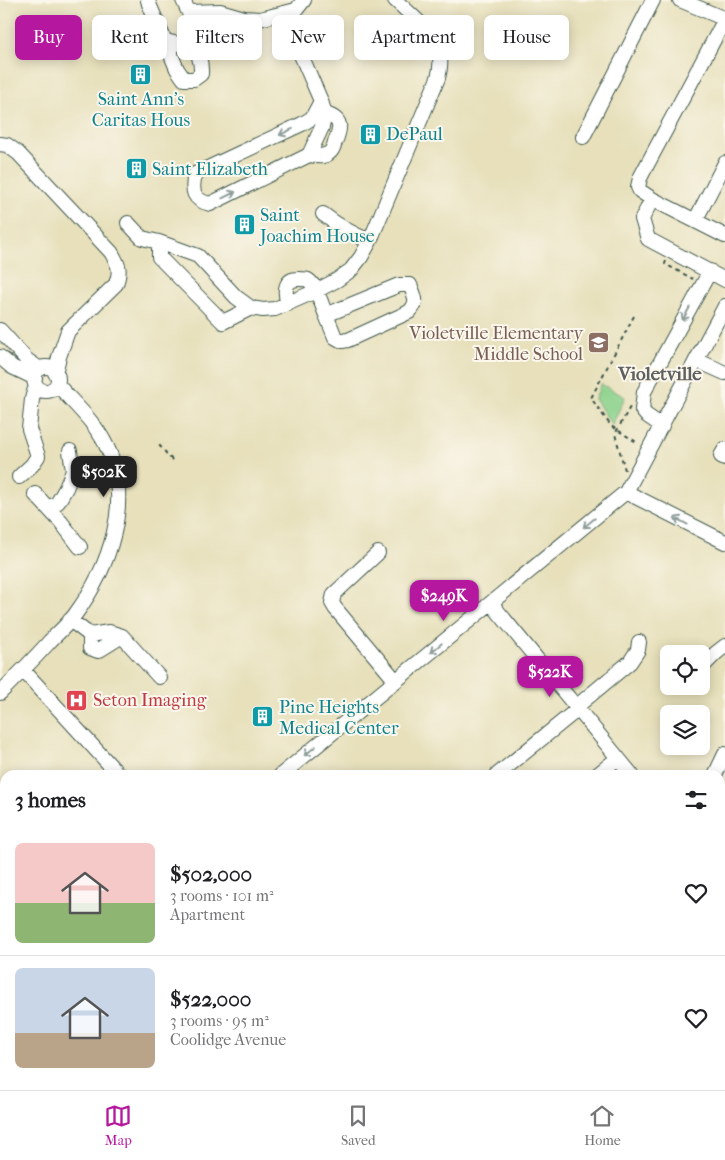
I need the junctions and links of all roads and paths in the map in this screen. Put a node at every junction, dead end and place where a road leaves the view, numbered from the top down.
1 (148, 0) edge
2 (395, 0) edge
3 (653, 0) edge
4 (680, 0) edge
5 (300, 5) edge
6 (186, 6) edge
7 (154, 15) edge
8 (725, 19) edge
9 (167, 46) edge
10 (201, 60) edge
11 (323, 107) junction
12 (583, 137) dead end
13 (0, 144) edge
14 (725, 163) edge
15 (652, 199) junction
16 (323, 214) dead end
17 (695, 221) junction
18 (128, 223) dead end
19 (725, 236) edge
20 (370, 241) junction
21 (159, 242) junction
22 (710, 271) junction
23 (725, 280) edge
24 (316, 291) junction
25 (288, 304) junction
26 (725, 306) edge
27 (251, 308) junction
28 (326, 315) junction
29 (634, 316) dead end
30 (0, 330) edge
31 (0, 357) edge
32 (696, 360) junction
33 (725, 373) edge
34 (37, 378) junction
35 (56, 379) junction
36 (662, 426) junction
37 (159, 445) dead end
38 (725, 449) edge
39 (649, 450) junction
40 (70, 451) dead end
41 (725, 458) edge
42 (173, 461) dead end
43 (19, 477) dead end
44 (626, 492) junction
45 (35, 494) dead end
46 (49, 510) junction
47 (725, 542) edge
48 (80, 546) dead end
49 (378, 553) dead end
50 (491, 603) junction
51 (70, 620) junction
52 (638, 642) dead end
53 (725, 646) edge
54 (710, 659) edge
55 (23, 670) junction
56 (159, 676) dead end
57 (396, 681) junction
58 (0, 693) edge
59 (577, 708) junction
60 (725, 754) edge
61 (618, 758) junction
62 (114, 770) edge
63 (286, 770) edge
64 (503, 770) edge
65 (603, 770) edge
66 (628, 770) edge
67 (717, 770) edge

1 - 7 street
2 - 20 street
3 - 12 street
4 - 8 street
5 - 6 street
5 - 11 street
8 - 15 street
9 - 10 street
11 -> 11 street
13 - 35 street
14 - 17 street
15 - 17 street
15 - 22 street
16 - 20 street
17 - 19 street
18 - 21 street
20 - 24 street
21 - 27 street
21 - 27 street
22 - 23 street
22 -> 36 street
24 - 25 street
24 - 25 street
24 - 28 street
25 - 27 street
26 - 32 street
28 - 28 street
29 - 39 path
30 - 34 street
31 - 34 street
32 - 33 street
32 - 36 street
34 - 35 street
34 - 35 street
34 - 43 street
35 - 51 street
36 - 39 street
37 - 42 path
38 - 41 street
39 - 44 street
40 - 46 street
47 -> 44 street
44 -> 50 street
45 - 46 street
46 - 48 street
49 - 57 street
50 -> 57 street
50 - 59 street
51 - 55 street
51 - 56 street
52 - 59 street
53 - 54 street
55 - 58 street
55 - 62 street
57 -> 63 street
59 - 61 street
59 - 64 street
60 - 67 street
61 - 65 street
61 - 66 street

